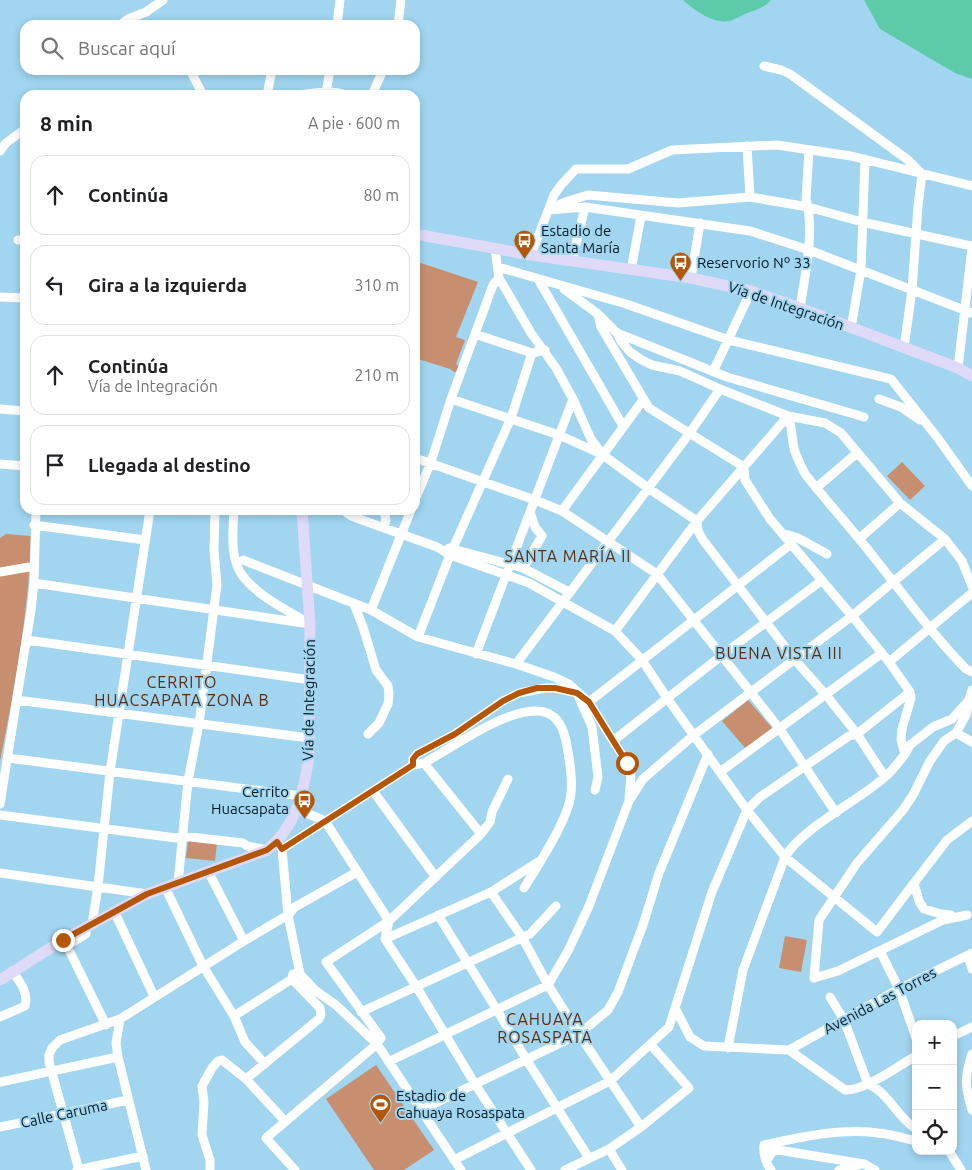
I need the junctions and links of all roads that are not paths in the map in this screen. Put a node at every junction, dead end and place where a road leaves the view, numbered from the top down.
1 (163, 0) edge
2 (340, 0) edge
3 (401, 0) edge
4 (127, 20) edge
5 (338, 20) edge
6 (399, 20) edge
7 (764, 66) dead end
8 (193, 75) edge
9 (271, 75) edge
10 (329, 75) edge
11 (381, 75) edge
12 (200, 90) edge
13 (268, 90) edge
14 (326, 90) edge
15 (374, 90) edge
16 (20, 134) edge
17 (747, 146) junction
18 (809, 150) junction
19 (0, 151) edge
20 (865, 160) junction
21 (922, 174) junction
22 (972, 186) edge
23 (750, 197) junction
24 (585, 207) junction
25 (808, 207) junction
26 (549, 210) junction
27 (641, 216) junction
28 (862, 222) junction
29 (700, 224) junction
30 (420, 235) edge
31 (916, 235) junction
32 (972, 247) edge
33 (494, 249) junction
34 (809, 250) junction
35 (531, 256) junction
36 (572, 261) junction
37 (498, 267) junction
38 (631, 270) junction
39 (860, 270) junction
40 (499, 278) junction
41 (691, 278) junction
42 (538, 279) junction
43 (558, 285) junction
44 (912, 290) junction
45 (751, 291) junction
46 (0, 297) edge
47 (20, 298) edge
48 (800, 308) junction
49 (969, 311) edge
50 (598, 314) junction
51 (851, 328) junction
52 (617, 333) junction
53 (475, 334) junction
54 (729, 340) junction
55 (904, 348) junction
56 (545, 350) junction
57 (532, 353) junction
58 (958, 368) junction
59 (714, 372) junction
60 (972, 376) edge
61 (720, 389) junction
62 (451, 399) junction
63 (573, 399) junction
64 (878, 399) dead end
65 (643, 400) junction
66 (0, 409) edge
67 (20, 411) edge
68 (788, 416) junction
69 (864, 417) dead end
70 (511, 418) junction
71 (927, 424) junction
72 (624, 426) junction
73 (689, 434) junction
74 (559, 435) junction
75 (857, 453) junction
76 (603, 455) junction
77 (420, 459) edge
78 (431, 462) junction
79 (0, 464) edge
80 (20, 466) edge
81 (744, 467) junction
82 (483, 482) junction
83 (972, 486) edge
84 (420, 488) edge
85 (648, 488) junction
86 (816, 488) junction
87 (535, 500) junction
88 (900, 503) junction
89 (562, 511) junction
90 (530, 512) junction
91 (35, 515) edge
92 (149, 515) edge
93 (215, 515) edge
94 (234, 515) edge
95 (302, 515) edge
96 (350, 515) edge
97 (385, 515) edge
98 (408, 515) edge
99 (697, 521) junction
100 (34, 525) junction
101 (384, 528) junction
102 (781, 533) junction
103 (400, 534) junction
104 (860, 538) junction
105 (945, 539) junction
106 (145, 540) junction
107 (608, 542) junction
108 (791, 544) junction
109 (452, 552) junction
110 (826, 554) dead end
111 (243, 560) dead end
112 (510, 564) junction
113 (29, 568) dead end
114 (523, 568) junction
115 (0, 572) edge
116 (657, 574) junction
117 (506, 575) junction
118 (821, 581) junction
119 (894, 582) junction
120 (34, 583) junction
121 (738, 584) junction
122 (308, 585) junction
123 (972, 586) edge
124 (570, 592) junction
125 (972, 593) edge
126 (136, 598) junction
127 (562, 602) junction
128 (354, 604) junction
129 (213, 609) junction
130 (371, 610) junction
131 (852, 616) junction
132 (694, 619) junction
133 (766, 623) junction
134 (310, 624) junction
135 (930, 628) junction
136 (615, 631) junction
137 (418, 637) junction
138 (27, 640) junction
139 (882, 653) junction
140 (128, 654) junction
141 (476, 654) junction
142 (721, 656) junction
143 (642, 660) junction
144 (795, 660) junction
145 (889, 662) junction
146 (206, 664) junction
147 (516, 664) junction
148 (972, 672) edge
149 (311, 680) junction
150 (972, 690) edge
151 (751, 692) junction
152 (910, 692) junction
153 (577, 693) junction
154 (826, 694) junction
155 (667, 698) junction
156 (17, 700) junction
157 (969, 700) junction
158 (589, 702) junction
159 (120, 713) junction
160 (198, 724) junction
161 (779, 728) junction
162 (956, 733) junction
163 (368, 734) dead end
164 (857, 734) junction
165 (694, 735) junction
166 (309, 738) junction
167 (613, 741) junction
168 (972, 742) edge
169 (708, 754) junction
170 (905, 754) junction
171 (8, 758) junction
172 (424, 763) junction
173 (413, 765) junction
174 (804, 767) junction
175 (110, 772) junction
176 (720, 772) junction
177 (885, 777) junction
178 (508, 779) dead end
179 (188, 780) junction
180 (595, 790) dead end
181 (373, 791) junction
182 (301, 796) junction
183 (629, 801) junction
184 (0, 803) edge
185 (297, 809) junction
186 (748, 810) junction
187 (836, 813) junction
188 (0, 815) edge
189 (325, 820) junction
190 (972, 821) edge
191 (104, 829) junction
192 (481, 834) junction
193 (182, 836) junction
194 (280, 846) junction
195 (267, 850) junction
196 (785, 857) junction
197 (540, 860) junction
198 (208, 871) junction
199 (357, 872) junction
200 (0, 873) edge
201 (436, 876) junction
202 (178, 883) junction
203 (914, 883) junction
204 (98, 886) junction
205 (166, 887) junction
206 (524, 888) dead end
207 (491, 892) junction
208 (147, 894) junction
209 (835, 896) junction
210 (556, 906) dead end
211 (114, 911) junction
212 (438, 915) junction
213 (288, 916) junction
214 (970, 916) edge
215 (389, 921) junction
216 (89, 925) junction
217 (522, 938) junction
218 (384, 939) junction
219 (244, 941) junction
220 (880, 951) junction
221 (970, 954) edge
222 (296, 957) junction
223 (467, 962) junction
224 (203, 966) junction
225 (972, 969) edge
226 (12, 971) junction
227 (292, 979) junction
228 (0, 980) edge
229 (548, 985) junction
230 (416, 986) junction
231 (899, 989) junction
232 (154, 996) junction
233 (830, 996) dead end
234 (675, 1008) junction
235 (497, 1010) junction
236 (361, 1012) junction
237 (234, 1016) junction
238 (0, 1017) edge
239 (120, 1019) junction
240 (844, 1020) junction
241 (106, 1025) junction
242 (912, 1026) edge
243 (972, 1027) edge
244 (445, 1034) junction
245 (579, 1034) junction
246 (957, 1034) edge
247 (378, 1044) junction
248 (651, 1045) junction
249 (728, 1048) junction
250 (789, 1050) junction
251 (972, 1054) edge
252 (118, 1057) junction
253 (912, 1058) edge
254 (526, 1059) junction
255 (390, 1062) junction
256 (265, 1064) junction
257 (52, 1070) junction
258 (246, 1079) junction
259 (610, 1081) junction
260 (0, 1082) edge
261 (969, 1082) edge
262 (475, 1084) junction
263 (868, 1084) junction
264 (128, 1100) junction
265 (558, 1108) junction
266 (421, 1110) junction
267 (972, 1110) edge
268 (65, 1114) junction
269 (285, 1121) junction
270 (912, 1125) edge
271 (0, 1127) edge
272 (641, 1127) junction
273 (506, 1133) junction
274 (912, 1140) edge
275 (609, 1149) junction
276 (952, 1155) edge
277 (143, 1156) junction
278 (589, 1158) junction
279 (454, 1160) junction
280 (766, 1160) junction
281 (864, 1164) junction
282 (78, 1170) edge
283 (146, 1170) edge
284 (210, 1170) edge
285 (295, 1170) edge
286 (461, 1170) edge
287 (531, 1170) edge
288 (565, 1170) edge
289 (622, 1170) edge
290 (771, 1170) edge
291 (839, 1170) edge
292 (875, 1170) edge
293 (961, 1170) edge

1 - 4 street
2 - 5 street
3 - 6 street
7 - 21 street
8 - 12 street
9 - 13 street
10 - 14 street
11 - 15 street
16 - 19 street
17 - 18 street
17 - 23 street
17 - 26 street
18 - 20 street
18 - 25 street
20 - 21 street
20 - 28 street
21 - 22 street
21 - 31 street
23 - 25 street
23 - 26 street
24 - 26 street
24 - 27 street
24 - 36 street
25 - 28 street
25 - 34 street
26 - 35 street
27 - 29 street
27 - 38 street
28 - 31 street
28 - 39 street
29 - 34 street
29 - 41 street
30 - 33 main road, Vía de Integración
31 - 32 street
31 - 44 street
32 - 49 street
33 - 35 main road, Vía de Integración
33 - 37 street
34 - 39 street
34 - 48 street
35 - 36 main road, Vía de Integración
36 - 38 main road, Vía de Integración
37 - 40 street
37 - 42 street
38 - 41 main road, Vía de Integración
39 - 44 street
39 - 51 street
40 - 53 street
40 - 56 street
41 - 45 main road, Vía de Integración
42 - 43 street
42 - 72 street
43 - 50 street
43 - 54 street
44 - 49 street
44 - 55 street
45 - 48 main road, Vía de Integración
45 - 54 street
46 - 47 street
48 - 51 main road, Vía de Integración
49 - 58 street
50 - 52 street
50 - 65 street
51 - 55 main road, Vía de Integración
52 - 59 street
52 - 61 street
53 - 57 street
53 - 62 street
54 - 59 street
54 - 71 street
55 - 58 main road, Vía de Integración
56 - 57 street
56 - 63 street
57 - 70 street
58 - 60 main road, Vía de Integración
59 - 69 street
61 - 68 street
61 - 73 street
62 - 70 street
62 - 78 street
63 - 74 street
63 - 76 street
64 - 71 street
65 - 72 street
65 - 73 street
66 - 67 street
68 - 75 street
68 - 81 street
68 - 86 street
70 - 74 street
70 - 82 street
71 - 83 street
72 - 76 street
73 - 81 street
73 - 85 street
74 - 76 street
74 - 87 street
75 - 86 street
75 - 88 street
76 - 85 street
76 - 89 street
77 - 78 street
78 - 82 street
78 - 84 street
79 - 80 street
81 - 99 street
81 - 102 street
82 - 87 street
82 - 109 street
85 - 99 street
85 - 107 street
86 - 104 street
87 - 89 street
87 - 90 street
88 - 104 street
88 - 105 street
89 - 107 street
90 - 112 street
90 - 114 street
91 - 100 street
92 - 106 street
93 - 129 street
94 - 134 street
95 - 122 main road, Vía de Integración
96 - 101 street
97 - 101 street
98 - 103 street
99 - 116 street
99 - 121 street
100 - 106 street
100 - 120 street
101 - 103 street
102 - 108 street
102 - 110 street
103 - 109 street
103 - 130 street
104 - 119 street
105 - 119 street
105 - 123 street
106 - 126 street
107 - 116 street
107 - 124 street
108 - 118 street
108 - 121 street
109 - 112 street
109 - 117 street
109 - 137 street
111 - 122 street
112 - 114 street
112 - 117 street
113 - 115 street
114 - 124 street
116 - 132 street
116 - 136 street
117 - 127 street
117 - 141 street
118 - 131 street
118 - 133 street
119 - 131 street
119 - 135 street
120 - 126 street
120 - 138 street
121 - 132 street
121 - 133 street
122 - 128 street
122 - 134 main road, Vía de Integración
124 - 127 street
125 - 135 street
126 - 129 street
126 - 140 street
127 - 136 street
127 - 147 street
128 - 130 street
128 - 163 street
129 - 134 street
129 - 146 street
130 - 137 street
131 - 139 street
131 - 144 street
132 - 142 street
132 - 143 street
133 - 142 street
133 - 144 street
134 - 149 main road, Vía de Integración
135 - 145 street
135 - 148 street
136 - 143 street
137 - 141 street
138 - 140 street
138 - 156 street
139 - 145 street
139 - 154 street
140 - 146 street
140 - 159 street
141 - 147 street
142 - 151 street
142 - 155 street
143 - 155 street
143 - 158 street
144 - 151 street
144 - 154 street
145 - 152 street
146 - 149 street
146 - 160 street
147 - 153 street
149 - 166 main road, Vía de Integración
150 - 157 street
151 - 161 street
151 - 165 street
152 - 164 street
152 - 170 street
153 - 158 street
153 - 173 street
153 - 180 street
154 - 161 street
154 - 164 street
155 - 165 street
155 - 167 street
156 - 159 street
156 - 171 street
157 - 162 street
157 - 170 street
158 - 167 street
159 - 160 street
159 - 175 street
160 - 166 street
160 - 179 street
161 - 174 street
161 - 176 street
162 - 168 street
162 - 209 street
164 - 174 street
164 - 177 street
165 - 169 street
165 - 183 street
166 - 182 main road, Vía de Integración
167 - 183 street
169 - 176 street
169 - 245 street
170 - 177 street
171 - 175 street
171 - 184 street
172 - 173 street
172 - 192 street
172 - 197 street
173 - 181 street
174 - 186 street
174 - 187 street
175 - 179 street
175 - 191 street
176 - 186 street
177 - 187 street
178 - 192 street
179 - 182 street
179 - 193 street
181 - 189 street
181 - 201 street
182 - 185 main road, Vía de Integración
183 - 229 street
185 - 189 street
185 - 194 main road, Vía de Integración
186 - 196 street
186 - 234 street
187 - 196 street
188 - 191 street
189 - 194 street
189 - 199 street
190 - 203 street
191 - 193 street
191 - 204 street
192 - 201 street
193 - 195 street
193 - 202 street
194 - 195 main road, Vía de Integración
194 - 213 street
195 - 198 main road, Vía de Integración
196 - 209 street
196 - 249 street
197 - 206 street
197 - 207 street
198 - 202 main road, Vía de Integración
198 - 219 street
199 - 213 street
199 - 215 street
200 - 204 street
201 - 215 street
202 - 205 main road, Vía de Integración
203 - 209 street
203 - 214 street
204 - 208 street
204 - 216 street
205 - 208 main road, Vía de Integración
205 - 224 street
207 - 212 street
207 - 217 street
208 - 211 main road, Vía de Integración
209 - 220 street
210 - 217 street
211 - 216 main road, Vía de Integración
211 - 232 street
212 - 218 street
212 - 223 street
213 - 219 street
213 - 222 street
214 - 220 street
215 - 218 street
215 - 236 street
216 - 226 main road, Vía de Integración
216 - 241 street
217 - 223 street
217 - 229 street
218 - 230 street
219 - 224 street
220 - 231 street
221 - 225 street
221 - 231 street, Avenida Las Torres
222 - 227 street
222 - 247 street
223 - 230 street
223 - 235 street
224 - 232 street
224 - 237 street
226 - 228 main road, Vía de Integración
226 - 238 street
227 - 237 street
227 - 256 street
229 - 235 street
229 - 245 street
230 - 236 street
230 - 244 street
231 - 240 street, Avenida Las Torres
231 - 242 street
232 - 239 street
233 - 240 street
234 - 248 street
234 - 249 street
235 - 244 street
235 - 254 street
236 - 247 street
237 - 256 street
239 - 241 street
239 - 252 street
240 - 250 street, Avenida Las Torres
240 - 263 street
241 - 257 street
243 - 246 street
244 - 255 street
244 - 262 street
245 - 254 street
245 - 259 street
247 - 255 street
247 - 269 street
248 - 259 street
248 - 272 street
249 - 250 street
250 - 263 street
251 - 261 street
252 - 257 street
252 - 264 street
253 - 263 street
254 - 262 street
254 - 265 street
255 - 266 street
256 - 258 street
257 - 260 street
257 - 268 street
258 - 269 street
258 - 284 street
259 - 265 street
259 - 272 street
261 - 267 street
262 - 266 street
262 - 273 street
263 - 270 street
264 - 268 street, Calle Caruma
264 - 277 street
265 - 273 street
265 - 278 street
266 - 279 street
268 - 271 street, Calle Caruma
268 - 282 street
269 - 285 street
272 - 275 street
273 - 279 street
273 - 287 street
274 - 280 street
275 - 278 street
275 - 289 street
276 - 293 street
277 - 282 street
277 - 283 street
278 - 288 street
279 - 286 street
280 - 281 street
280 - 290 street
281 - 291 street
281 - 292 street

